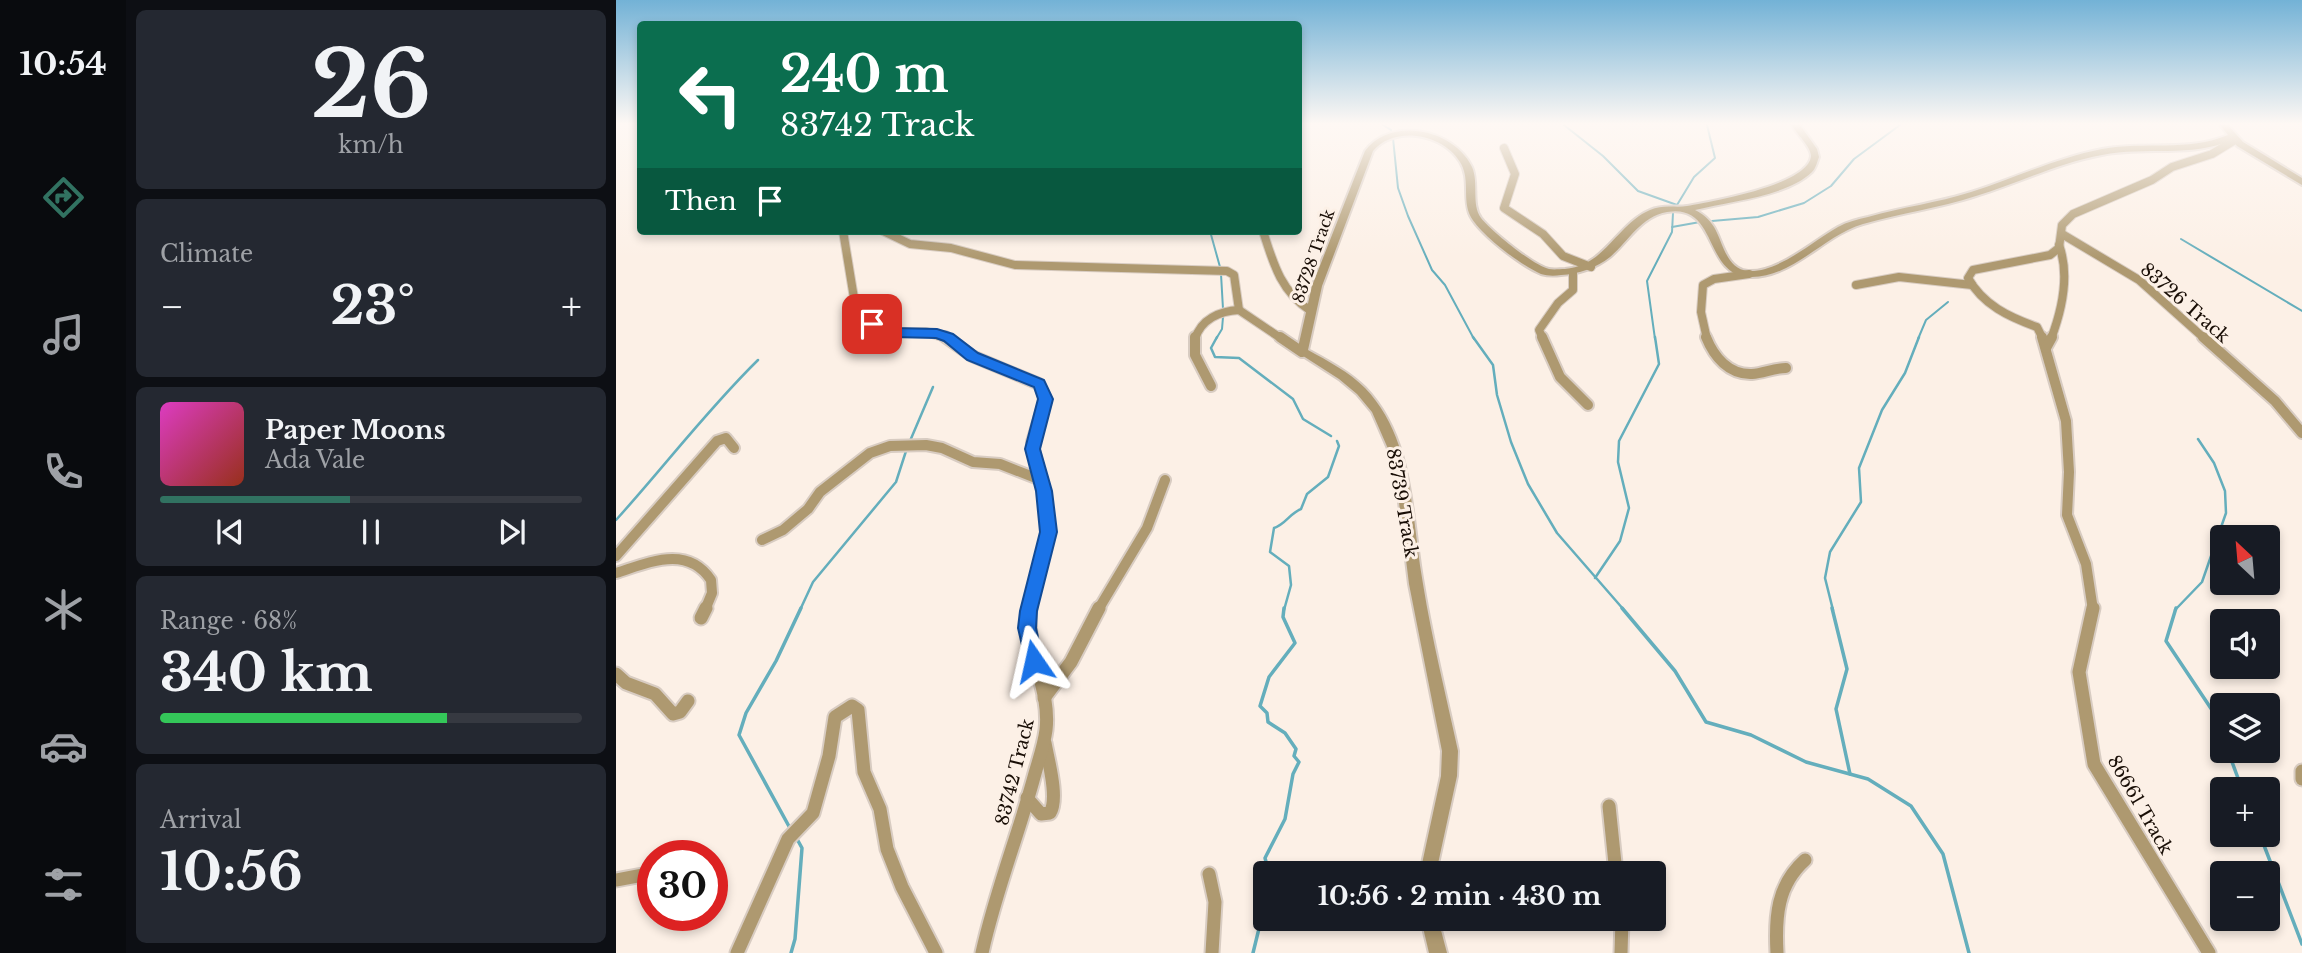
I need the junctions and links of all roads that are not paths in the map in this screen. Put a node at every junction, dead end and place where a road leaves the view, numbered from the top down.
1 (1362, 169) edge
2 (1468, 169) edge
3 (1515, 169) edge
4 (1809, 169) edge
5 (2038, 169) edge
6 (2168, 169) edge
7 (2282, 169) edge
8 (2302, 182) edge
9 (1683, 210) junction
10 (844, 235) edge
11 (890, 235) edge
12 (1264, 235) edge
13 (2060, 239) junction
14 (1591, 267) junction
15 (1573, 272) junction
16 (1749, 274) junction
17 (1856, 285) dead end
18 (1972, 285) junction
19 (1239, 310) junction
20 (1311, 311) junction
21 (2046, 348) junction
22 (1302, 352) junction
23 (1786, 368) dead end
24 (1211, 386) dead end
25 (1588, 405) dead end
26 (2302, 433) edge
27 (734, 447) dead end
28 (1041, 480) junction
29 (1165, 480) dead end
30 (762, 540) dead end
31 (616, 556) edge
32 (616, 573) edge
33 (701, 618) dead end
34 (616, 674) edge
35 (1044, 698) junction
36 (688, 701) dead end
37 (1044, 740) junction
38 (2302, 771) edge
39 (2302, 779) edge
40 (1027, 798) junction
41 (1609, 806) dead end
42 (1805, 860) dead end
43 (1431, 861) edge
44 (1615, 861) edge
45 (1209, 874) dead end
46 (637, 876) edge
47 (616, 880) edge
48 (1433, 931) edge
49 (1622, 931) edge
50 (737, 953) edge
51 (936, 953) edge
52 (982, 953) edge
53 (1212, 953) edge
54 (1438, 953) edge
55 (1621, 953) edge
56 (1777, 953) edge
57 (2209, 953) edge

1 - 20 street, 83728 Track
2 - 15 street, 83728 Track
3 - 14 street
4 - 9 street, 83728 Track
5 - 16 street
6 - 13 street
7 - 8 street
9 - 14 street, 83728 Track
9 - 16 street
10 - 28 street, 83742 Track
11 - 19 street
12 - 20 street
13 - 18 street
13 - 21 street
13 - 26 street, 83726 Track
14 - 15 street, 83728 Track
15 - 25 street
16 - 23 street
17 - 18 street
18 - 21 street, 86661 Track
19 - 22 street, 83739 Track
19 - 24 street
20 - 22 street, 83728 Track
21 - 57 street, 86661 Track
22 - 43 street, 83739 Track
27 - 31 street
28 - 30 street
28 - 35 street, 83742 Track
29 - 35 street
32 - 33 street
34 - 36 street
35 - 37 street, 83742 Track
37 - 40 street, 83742 Track
37 - 40 street
38 - 39 street
40 - 52 street, 83742 Track
41 - 44 street
42 - 56 street
45 - 53 street
46 - 47 street
48 - 54 street
49 - 55 street
50 - 51 street

